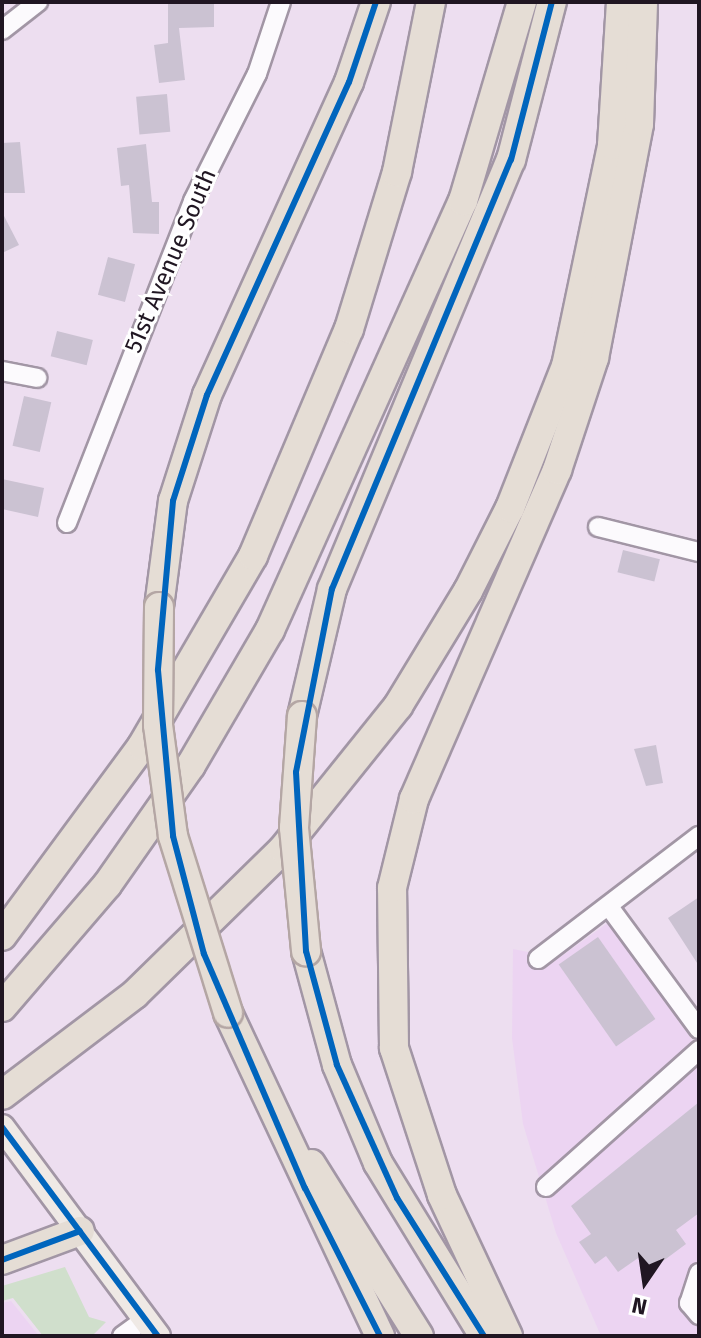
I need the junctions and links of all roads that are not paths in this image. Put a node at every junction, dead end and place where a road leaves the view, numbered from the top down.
1 (38, 2) edge
2 (281, 2) edge
3 (376, 2) edge
4 (431, 2) edge
5 (522, 2) edge
6 (552, 2) edge
7 (621, 2) edge
8 (643, 2) edge
9 (3, 28) edge
10 (2, 371) edge
11 (37, 378) dead end
12 (67, 523) dead end
13 (598, 527) dead end
14 (699, 552) edge
15 (699, 836) edge
16 (610, 908) junction
17 (2, 936) edge
18 (538, 959) dead end
19 (4, 1006) edge
20 (699, 1029) edge
21 (699, 1050) edge
22 (253, 1072) junction
23 (2, 1095) edge
24 (2, 1127) edge
25 (546, 1187) dead end
26 (80, 1231) junction
27 (2, 1260) edge
28 (699, 1273) edge
29 (699, 1315) edge
30 (152, 1328) edge
31 (122, 1336) edge
32 (380, 1336) edge
33 (419, 1336) edge
34 (484, 1336) edge
35 (508, 1336) edge

1 - 9 street
2 - 12 street, 51st Avenue South
3 - 22 highway, bridge
4 - 17 highway
5 - 19 highway
6 - 34 highway, bridge
7 - 23 highway
8 - 35 highway
10 - 11 street
13 - 14 street
15 - 16 street
16 - 18 street
16 - 20 street
21 - 25 street
22 - 32 highway
22 - 33 highway
24 - 26 main road
26 - 27 highway
26 - 30 main road
28 - 29 street
30 - 31 street

